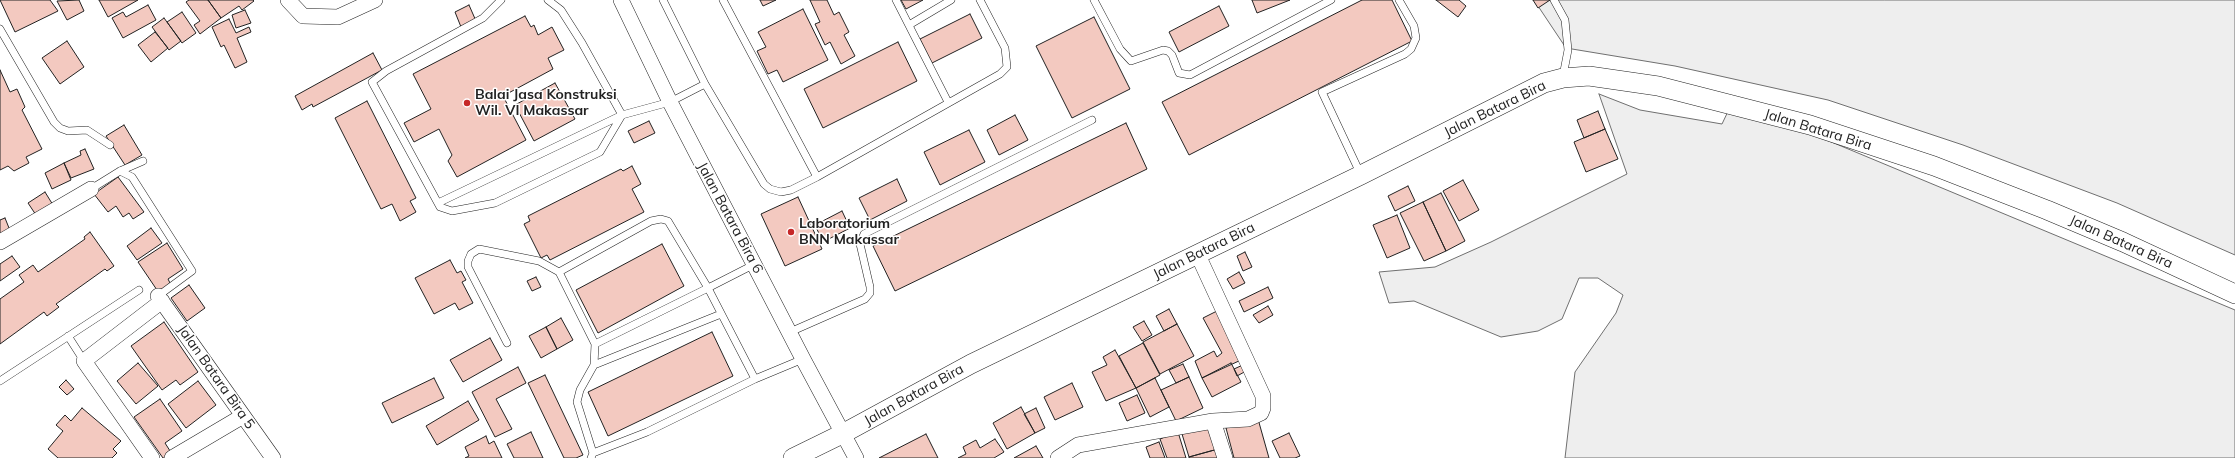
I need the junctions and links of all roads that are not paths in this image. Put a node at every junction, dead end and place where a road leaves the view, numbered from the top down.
1 (288, 0) edge
2 (375, 0) edge
3 (502, 0) edge
4 (548, 0) edge
5 (620, 0) edge
6 (663, 0) edge
7 (723, 0) edge
8 (896, 0) edge
9 (951, 0) edge
10 (980, 0) edge
11 (1094, 0) edge
12 (1331, 0) edge
13 (1400, 0) edge
14 (1554, 0) edge
15 (909, 25) junction
16 (0, 29) edge
17 (1562, 78) junction
18 (705, 84) junction
19 (670, 102) junction
20 (948, 102) junction
21 (622, 115) junction
22 (1092, 120) dead end
23 (110, 145) dead end
24 (143, 161) dead end
25 (120, 171) junction
26 (1361, 175) junction
27 (817, 177) junction
28 (91, 189) joint
29 (438, 203) junction
30 (0, 242) edge
31 (1197, 254) junction
32 (755, 264) junction
33 (559, 272) junction
34 (708, 288) junction
35 (139, 290) dead end
36 (2235, 294) edge
37 (160, 298) junction
38 (721, 314) junction
39 (790, 332) junction
40 (68, 336) junction
41 (507, 342) dead end
42 (595, 344) junction
43 (803, 359) junction
44 (84, 361) junction
45 (594, 365) junction
46 (755, 379) junction
47 (0, 382) edge
48 (243, 416) junction
49 (1213, 421) junction
50 (844, 433) junction
51 (592, 456) edge
52 (152, 458) edge
53 (172, 458) edge
54 (273, 458) edge
55 (793, 458) edge
56 (856, 458) edge
57 (1058, 458) edge
58 (1225, 458) edge

1 - 2 street
3 - 29 lane
4 - 21 lane
5 - 19 street, Jalan Batara Bira 6
6 - 18 lane
7 - 27 lane
8 - 15 lane
9 - 15 lane
10 - 20 lane
11 - 12 lane
13 - 26 lane
14 - 17 lane
15 - 20 lane
16 - 23 lane
17 - 26 street, Jalan Batara Bira
17 - 36 street, Jalan Batara Bira
18 - 19 lane
18 - 27 lane
19 - 21 lane
19 - 32 street, Jalan Batara Bira 6
20 - 27 lane
21 - 29 lane
21 - 29 lane
22 - 39 lane
24 - 25 lane
25 - 28 lane
25 - 37 lane
26 - 31 street, Jalan Batara Bira
28 - 30 street
31 - 49 street
31 - 50 street, Jalan Batara Bira
32 - 34 lane
32 - 39 street, Jalan Batara Bira 6
33 - 34 lane
33 - 41 lane
33 - 42 lane
34 - 38 lane
34 - 42 lane
35 - 40 lane
37 - 44 street
37 - 48 street, Jalan Batara Bira 5
38 - 45 lane
38 - 46 lane
39 - 43 street, Jalan Batara Bira 6
40 - 44 lane
40 - 47 lane
42 - 45 lane
43 - 46 lane
43 - 50 street, Jalan Batara Bira 6
44 - 52 street
45 - 51 lane
46 - 51 lane
48 - 53 street
48 - 54 street, Jalan Batara Bira 5
49 - 57 street
49 - 58 street
50 - 55 street, Jalan Batara Bira
50 - 56 street, Jalan Batara Bira 6

